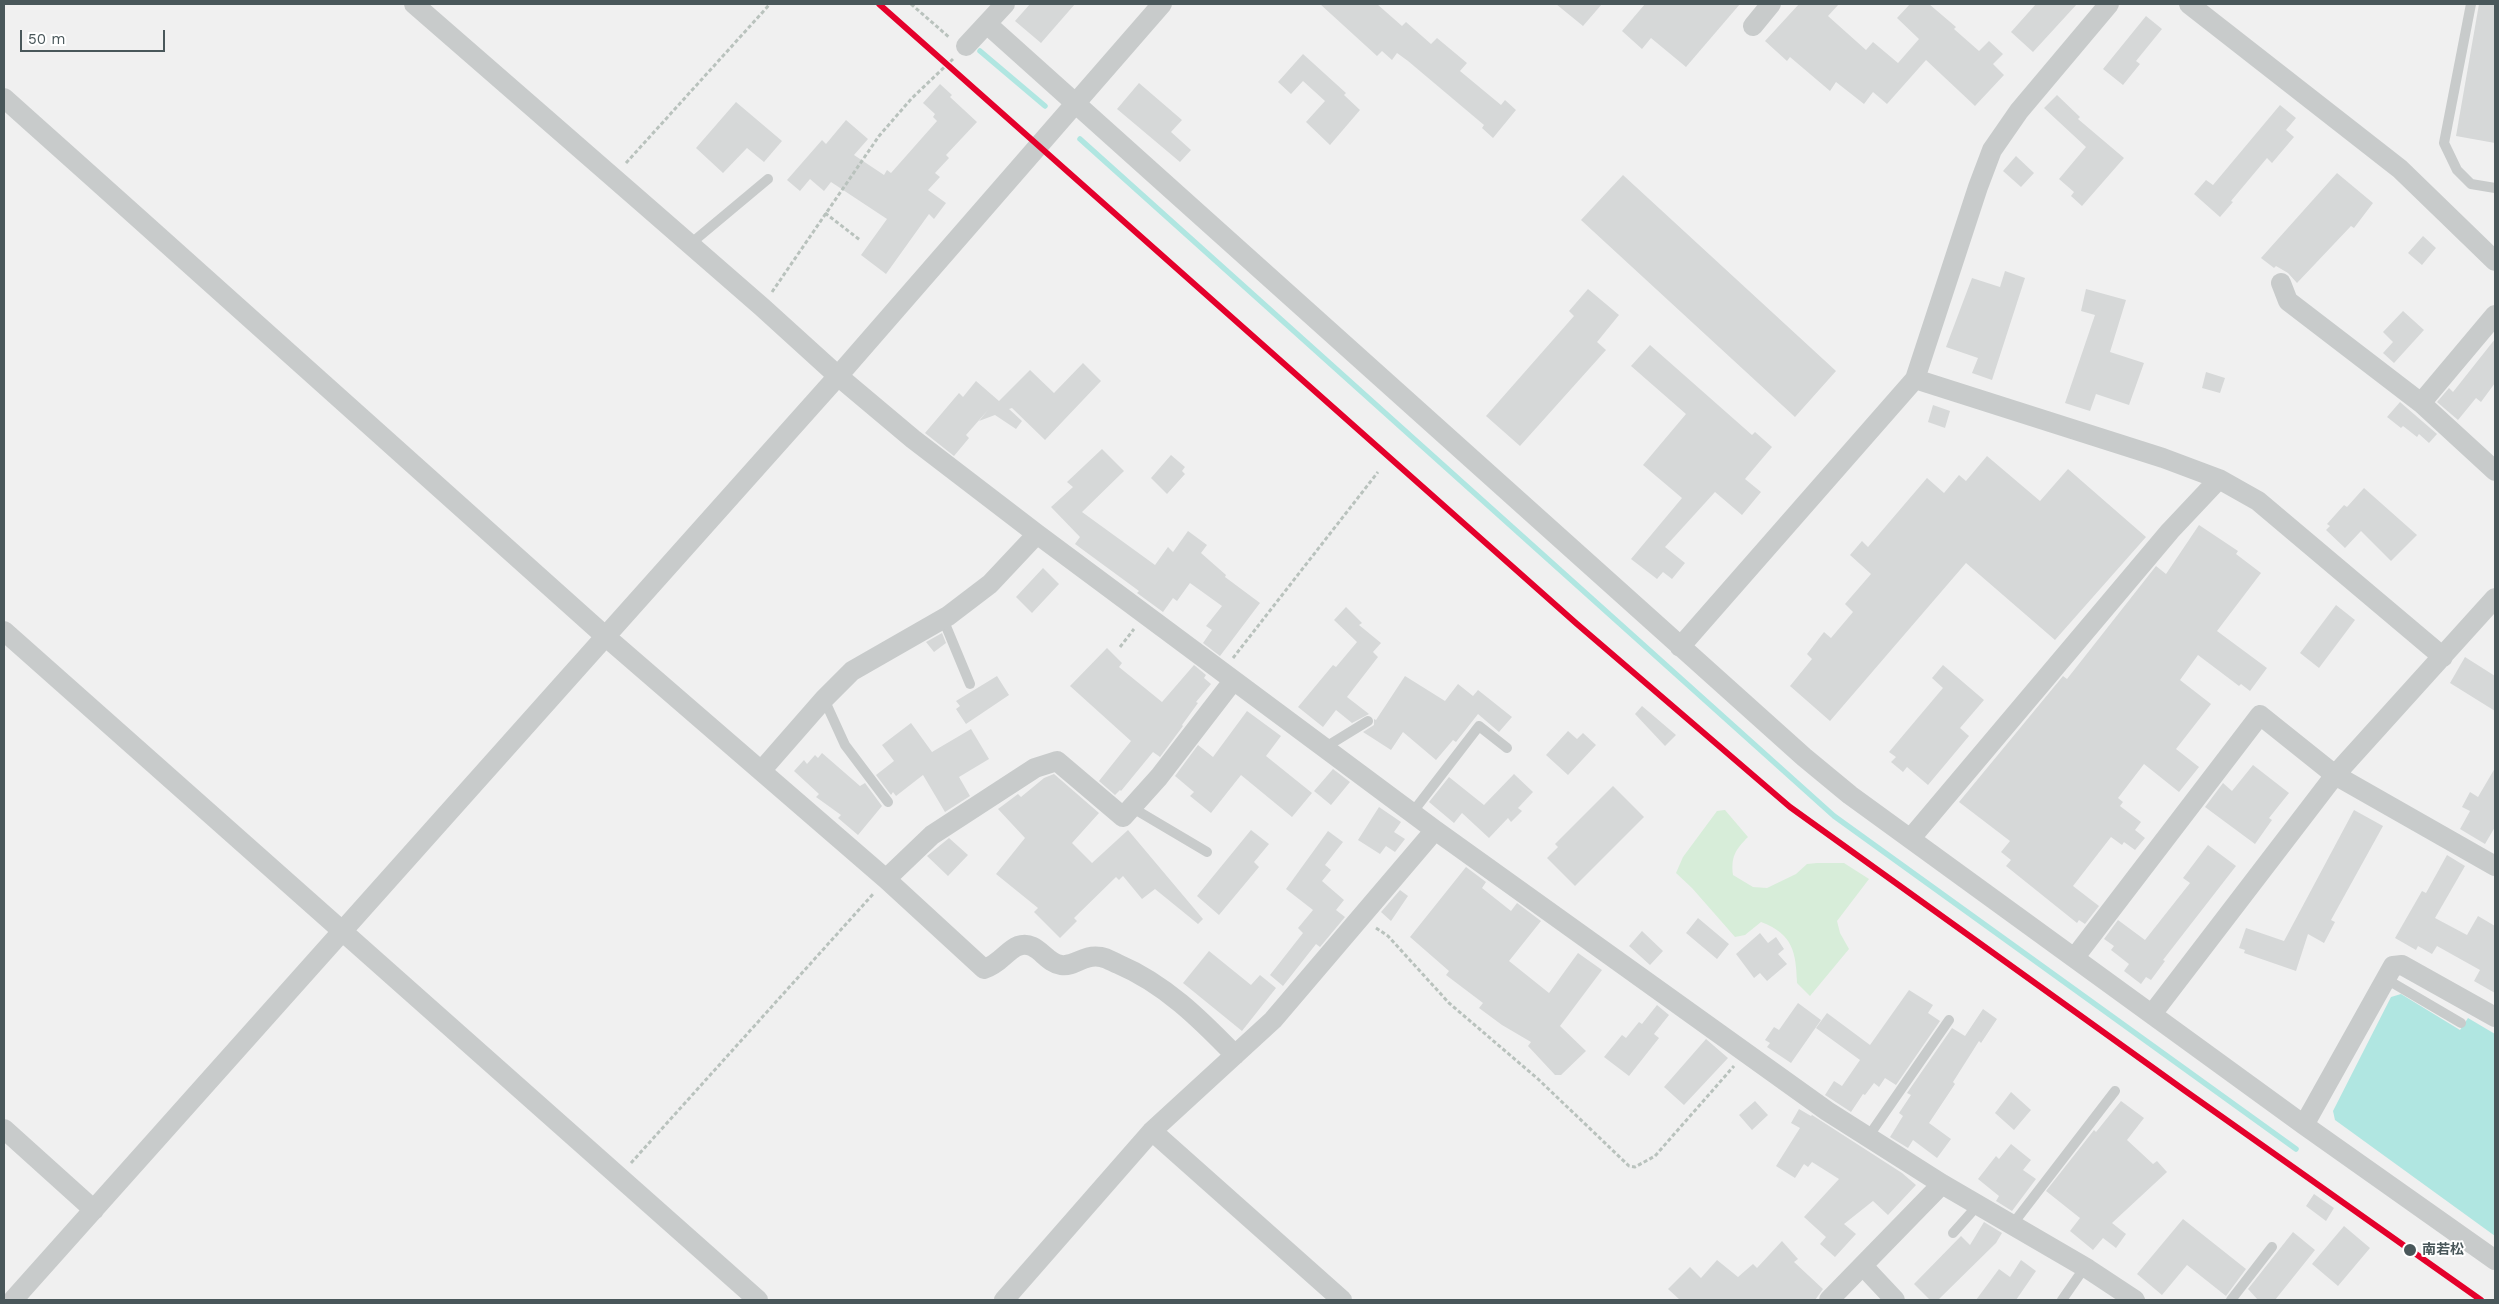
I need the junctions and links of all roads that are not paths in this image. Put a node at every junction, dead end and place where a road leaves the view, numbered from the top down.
1 (414, 4) edge
2 (1005, 4) edge
3 (1162, 4) edge
4 (1771, 4) edge
5 (2109, 4) edge
6 (2189, 4) edge
7 (2471, 4) edge
8 (987, 24) junction
9 (1753, 26) dead end
10 (966, 46) road end
11 (4, 98) edge
12 (1076, 102) junction
13 (768, 180) dead end
14 (2495, 188) edge
15 (689, 245) junction
16 (2495, 261) edge
17 (2281, 283) dead end
18 (2495, 316) edge
19 (838, 376) junction
20 (1915, 379) junction
21 (2421, 403) junction
22 (2495, 471) edge
23 (2219, 479) junction
24 (1037, 534) junction
25 (2495, 598) edge
26 (943, 619) junction
27 (4, 631) edge
28 (605, 636) junction
29 (1680, 647) junction
30 (2443, 657) junction
31 (1227, 676) junction
32 (970, 684) dead end
33 (824, 699) junction
34 (1368, 721) dead end
35 (1324, 748) junction
36 (1507, 748) dead end
37 (761, 771) junction
38 (2335, 775) junction
39 (888, 802) dead end
40 (1131, 807) junction
41 (1412, 813) junction
42 (1435, 830) junction
43 (1911, 838) junction
44 (1207, 852) dead end
45 (2495, 866) edge
46 (886, 880) junction
47 (342, 932) junction
48 (2074, 957) junction
49 (2386, 980) junction
50 (2152, 1014) junction
51 (2495, 1017) edge
52 (1949, 1020) dead end
53 (2460, 1023) dead end
54 (1235, 1055) junction
55 (2115, 1091) dead end
56 (2304, 1124) junction
57 (4, 1129) edge
58 (1152, 1131) junction
59 (1868, 1137) junction
60 (1942, 1184) junction
61 (1978, 1205) junction
62 (94, 1210) junction
63 (2012, 1225) junction
64 (1953, 1233) dead end
65 (2272, 1247) dead end
66 (2495, 1260) edge
67 (1863, 1266) junction
68 (2084, 1267) junction
69 (13, 1300) edge
70 (758, 1300) edge
71 (1004, 1300) edge
72 (1342, 1300) edge
73 (1829, 1300) edge
74 (1895, 1300) edge
75 (2062, 1300) edge
76 (2135, 1300) edge
77 (2232, 1300) edge

1 - 15 street
2 - 8 street
3 - 12 street
4 - 9 street
5 - 20 street
6 - 16 street
7 - 14 lane
8 - 10 street
8 - 12 street
11 - 28 street
12 - 19 street
12 - 29 street
13 - 15 lane
15 - 19 street
17 - 21 street
18 - 21 street
19 - 24 street
19 - 28 street
20 - 23 street
20 - 29 street
21 - 22 street
23 - 30 street
23 - 43 street
24 - 26 street
24 - 31 street
25 - 30 street
26 - 32 lane
26 - 33 street
27 - 47 street
28 - 37 street
28 - 47 street
29 - 43 street
30 - 38 street
31 - 35 street
31 - 40 street
33 - 37 street
33 - 39 lane
34 - 35 lane
35 - 41 street
36 - 41 lane
37 - 46 street
38 - 45 street
38 - 48 street
38 - 50 street
40 - 44 lane
40 - 46 street
41 - 42 street
42 - 54 street
42 - 59 street
43 - 48 street
46 - 54 street
47 - 62 street
47 - 70 street
48 - 50 street
49 - 51 street
49 - 53 lane
49 - 56 street
50 - 56 street
52 - 59 lane
54 - 58 street
55 - 63 lane
56 - 66 street
57 - 62 street
58 - 71 street
58 - 72 street
59 - 60 street
60 - 61 street
60 - 67 street
61 - 63 street
61 - 64 lane
62 - 69 street
63 - 68 street
65 - 77 lane
67 - 73 street
67 - 74 street
68 - 75 lane
68 - 76 street

